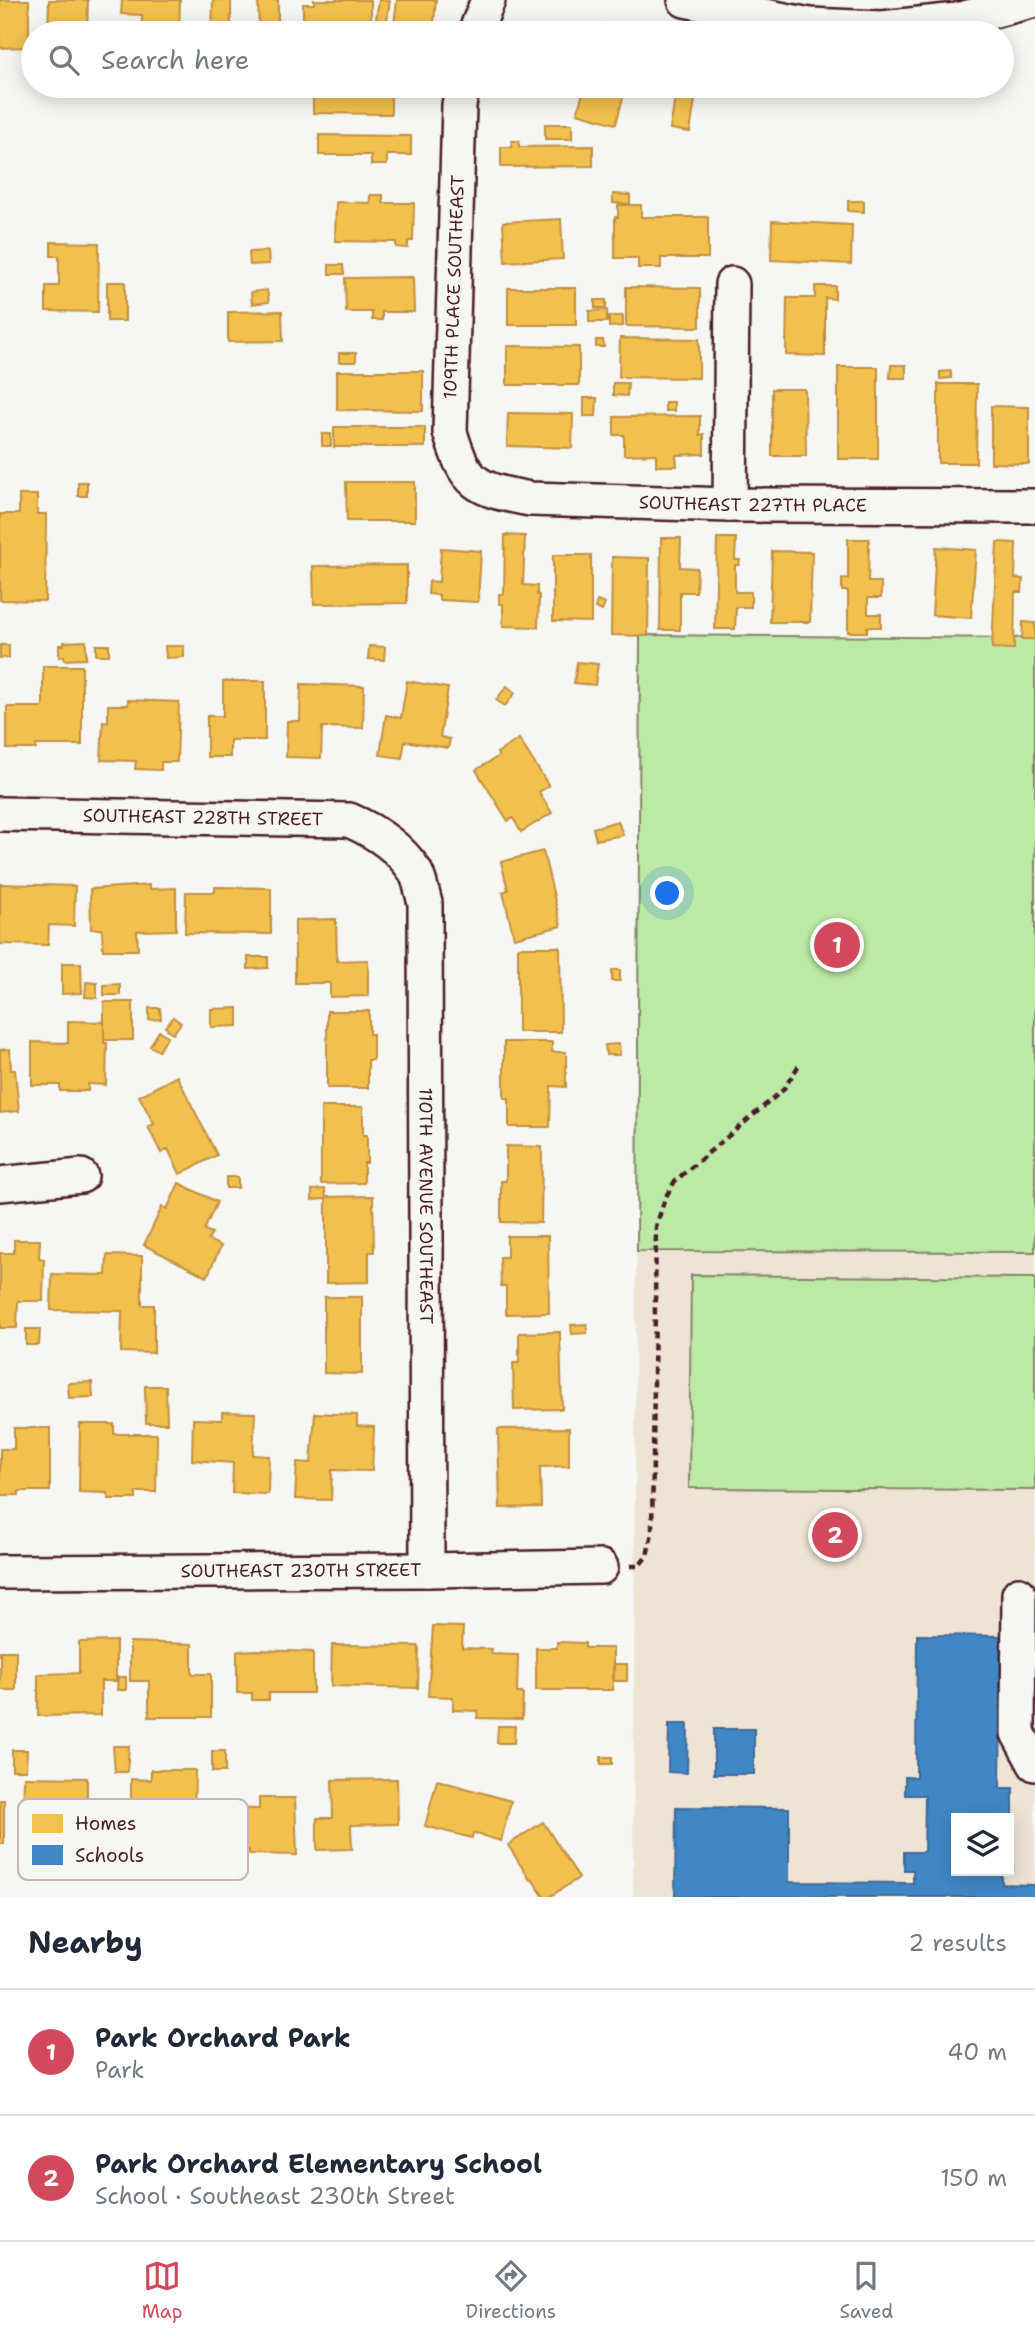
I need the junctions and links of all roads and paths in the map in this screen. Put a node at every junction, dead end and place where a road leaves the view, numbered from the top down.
1 (488, 0) edge
2 (685, 0) edge
3 (1035, 0) edge
4 (480, 21) edge
5 (789, 21) edge
6 (948, 21) edge
7 (460, 98) edge
8 (732, 284) dead end
9 (475, 483) joint
10 (730, 505) junction
11 (1035, 506) edge
12 (0, 814) edge
13 (397, 850) joint
14 (799, 1065) dead end
15 (81, 1176) dead end
16 (0, 1184) edge
17 (601, 1567) joint
18 (427, 1570) junction
19 (0, 1572) edge
20 (1019, 1594) dead end
21 (1035, 1764) edge

1 - 4 street
2 - 5 street
3 - 6 street
7 - 9 street, 109TH PLACE SOUTHEAST
8 - 10 street
9 - 10 street, SOUTHEAST 227TH PLACE
10 - 11 street, SOUTHEAST 227TH PLACE
12 - 13 street, SOUTHEAST 228TH STREET
13 - 18 street, 110TH AVENUE SOUTHEAST
14 - 17 path
15 - 16 street
17 - 18 street, SOUTHEAST 230TH STREET
18 - 19 street, SOUTHEAST 230TH STREET
20 - 21 street

